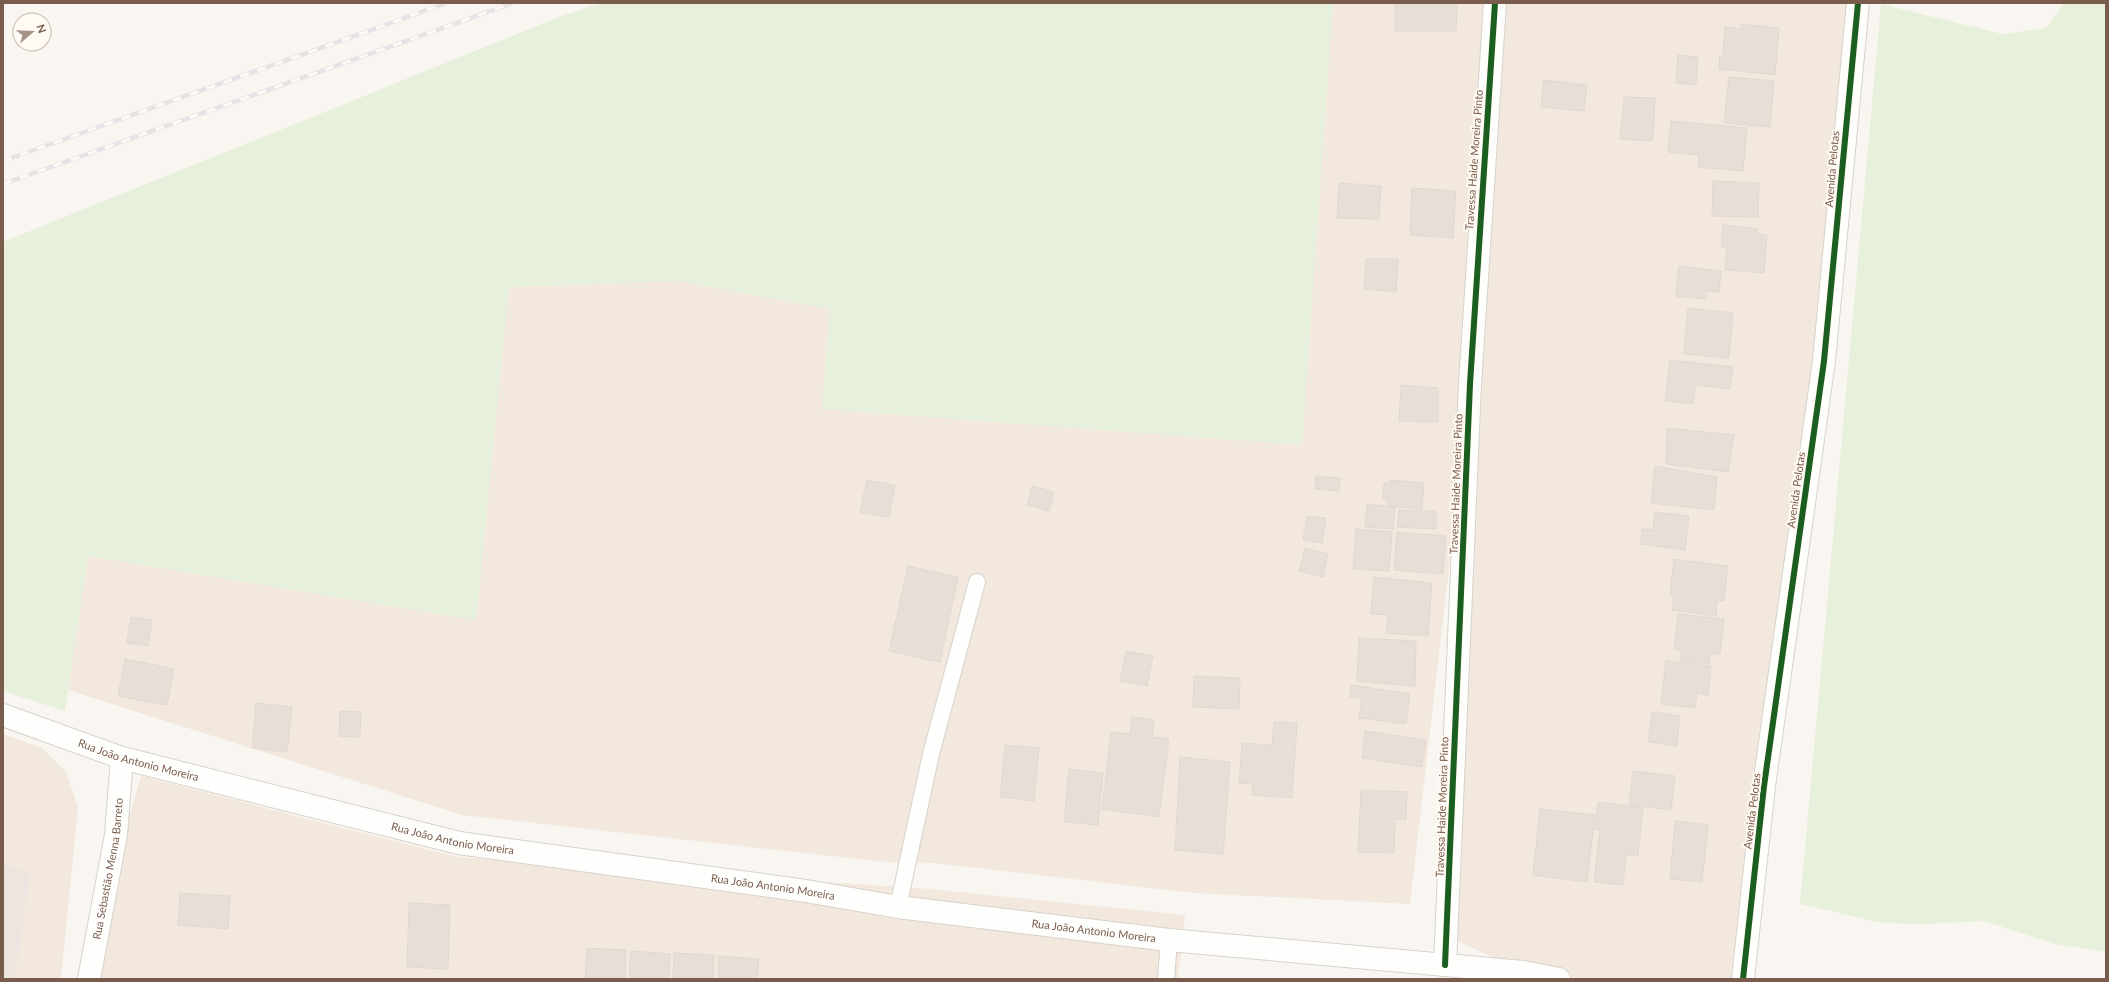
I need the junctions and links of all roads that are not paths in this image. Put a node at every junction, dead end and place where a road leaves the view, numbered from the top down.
1 (1495, 3) edge
2 (1858, 3) edge
3 (977, 582) dead end
4 (3, 715) edge
5 (122, 758) junction
6 (898, 907) junction
7 (1169, 940) junction
8 (1445, 965) junction
9 (89, 979) edge
10 (1166, 979) edge
11 (1559, 979) edge
12 (1743, 979) edge

1 - 8 street, Travessa Haide Moreira Pinto
2 - 12 street, Avenida Pelotas
3 - 6 lane
4 - 5 street, Rua João Antonio Moreira
5 - 6 street, Rua João Antonio Moreira
5 - 9 street, Rua Sebastião Menna Barreto
6 - 7 street, Rua João Antonio Moreira
7 - 8 street, Rua João Antonio Moreira
7 - 10 lane
8 - 11 street, Rua João Antonio Moreira

